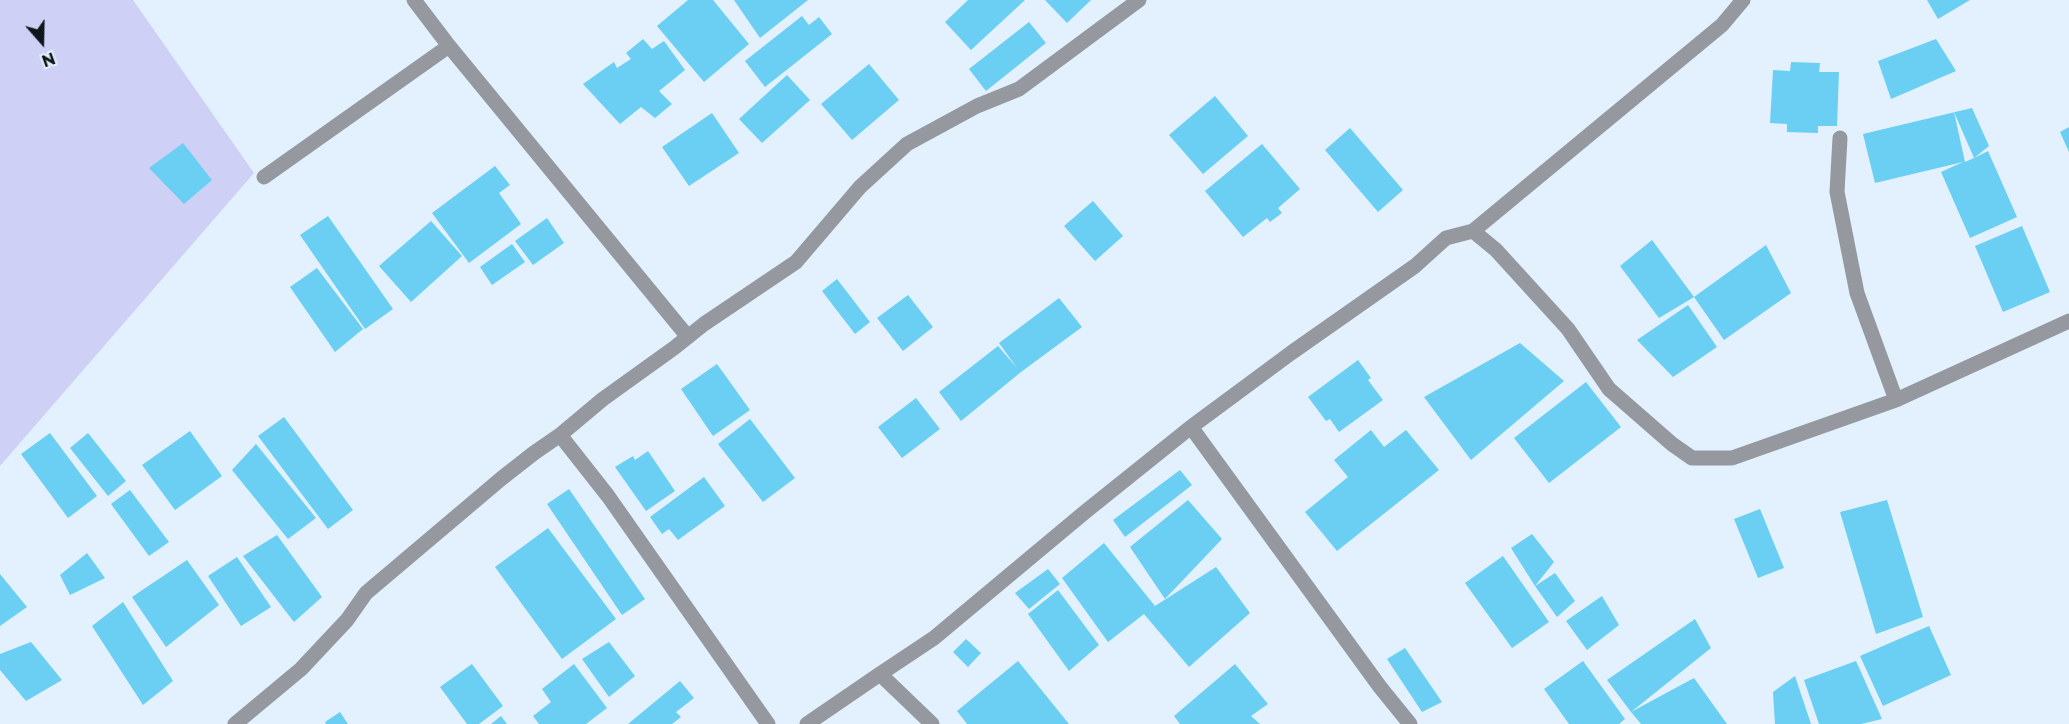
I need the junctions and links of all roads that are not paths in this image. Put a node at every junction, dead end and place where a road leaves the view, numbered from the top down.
1 (414, 0) edge
2 (1139, 0) edge
3 (1743, 0) edge
4 (449, 46) junction
5 (1840, 138) dead end
6 (264, 177) dead end
7 (1473, 231) junction
8 (2069, 321) edge
9 (688, 337) junction
10 (1896, 400) junction
11 (1191, 427) junction
12 (560, 435) junction
13 (880, 674) junction
14 (235, 724) edge
15 (768, 724) edge
16 (807, 724) edge
17 (932, 724) edge
18 (1410, 724) edge

1 - 4 street
2 - 9 street
3 - 7 street
4 - 6 street
4 - 9 street
5 - 10 street
7 - 10 street
7 - 11 street
8 - 10 street
9 - 12 street
11 - 13 street
11 - 18 street
12 - 14 street
12 - 15 street
13 - 16 street
13 - 17 street

